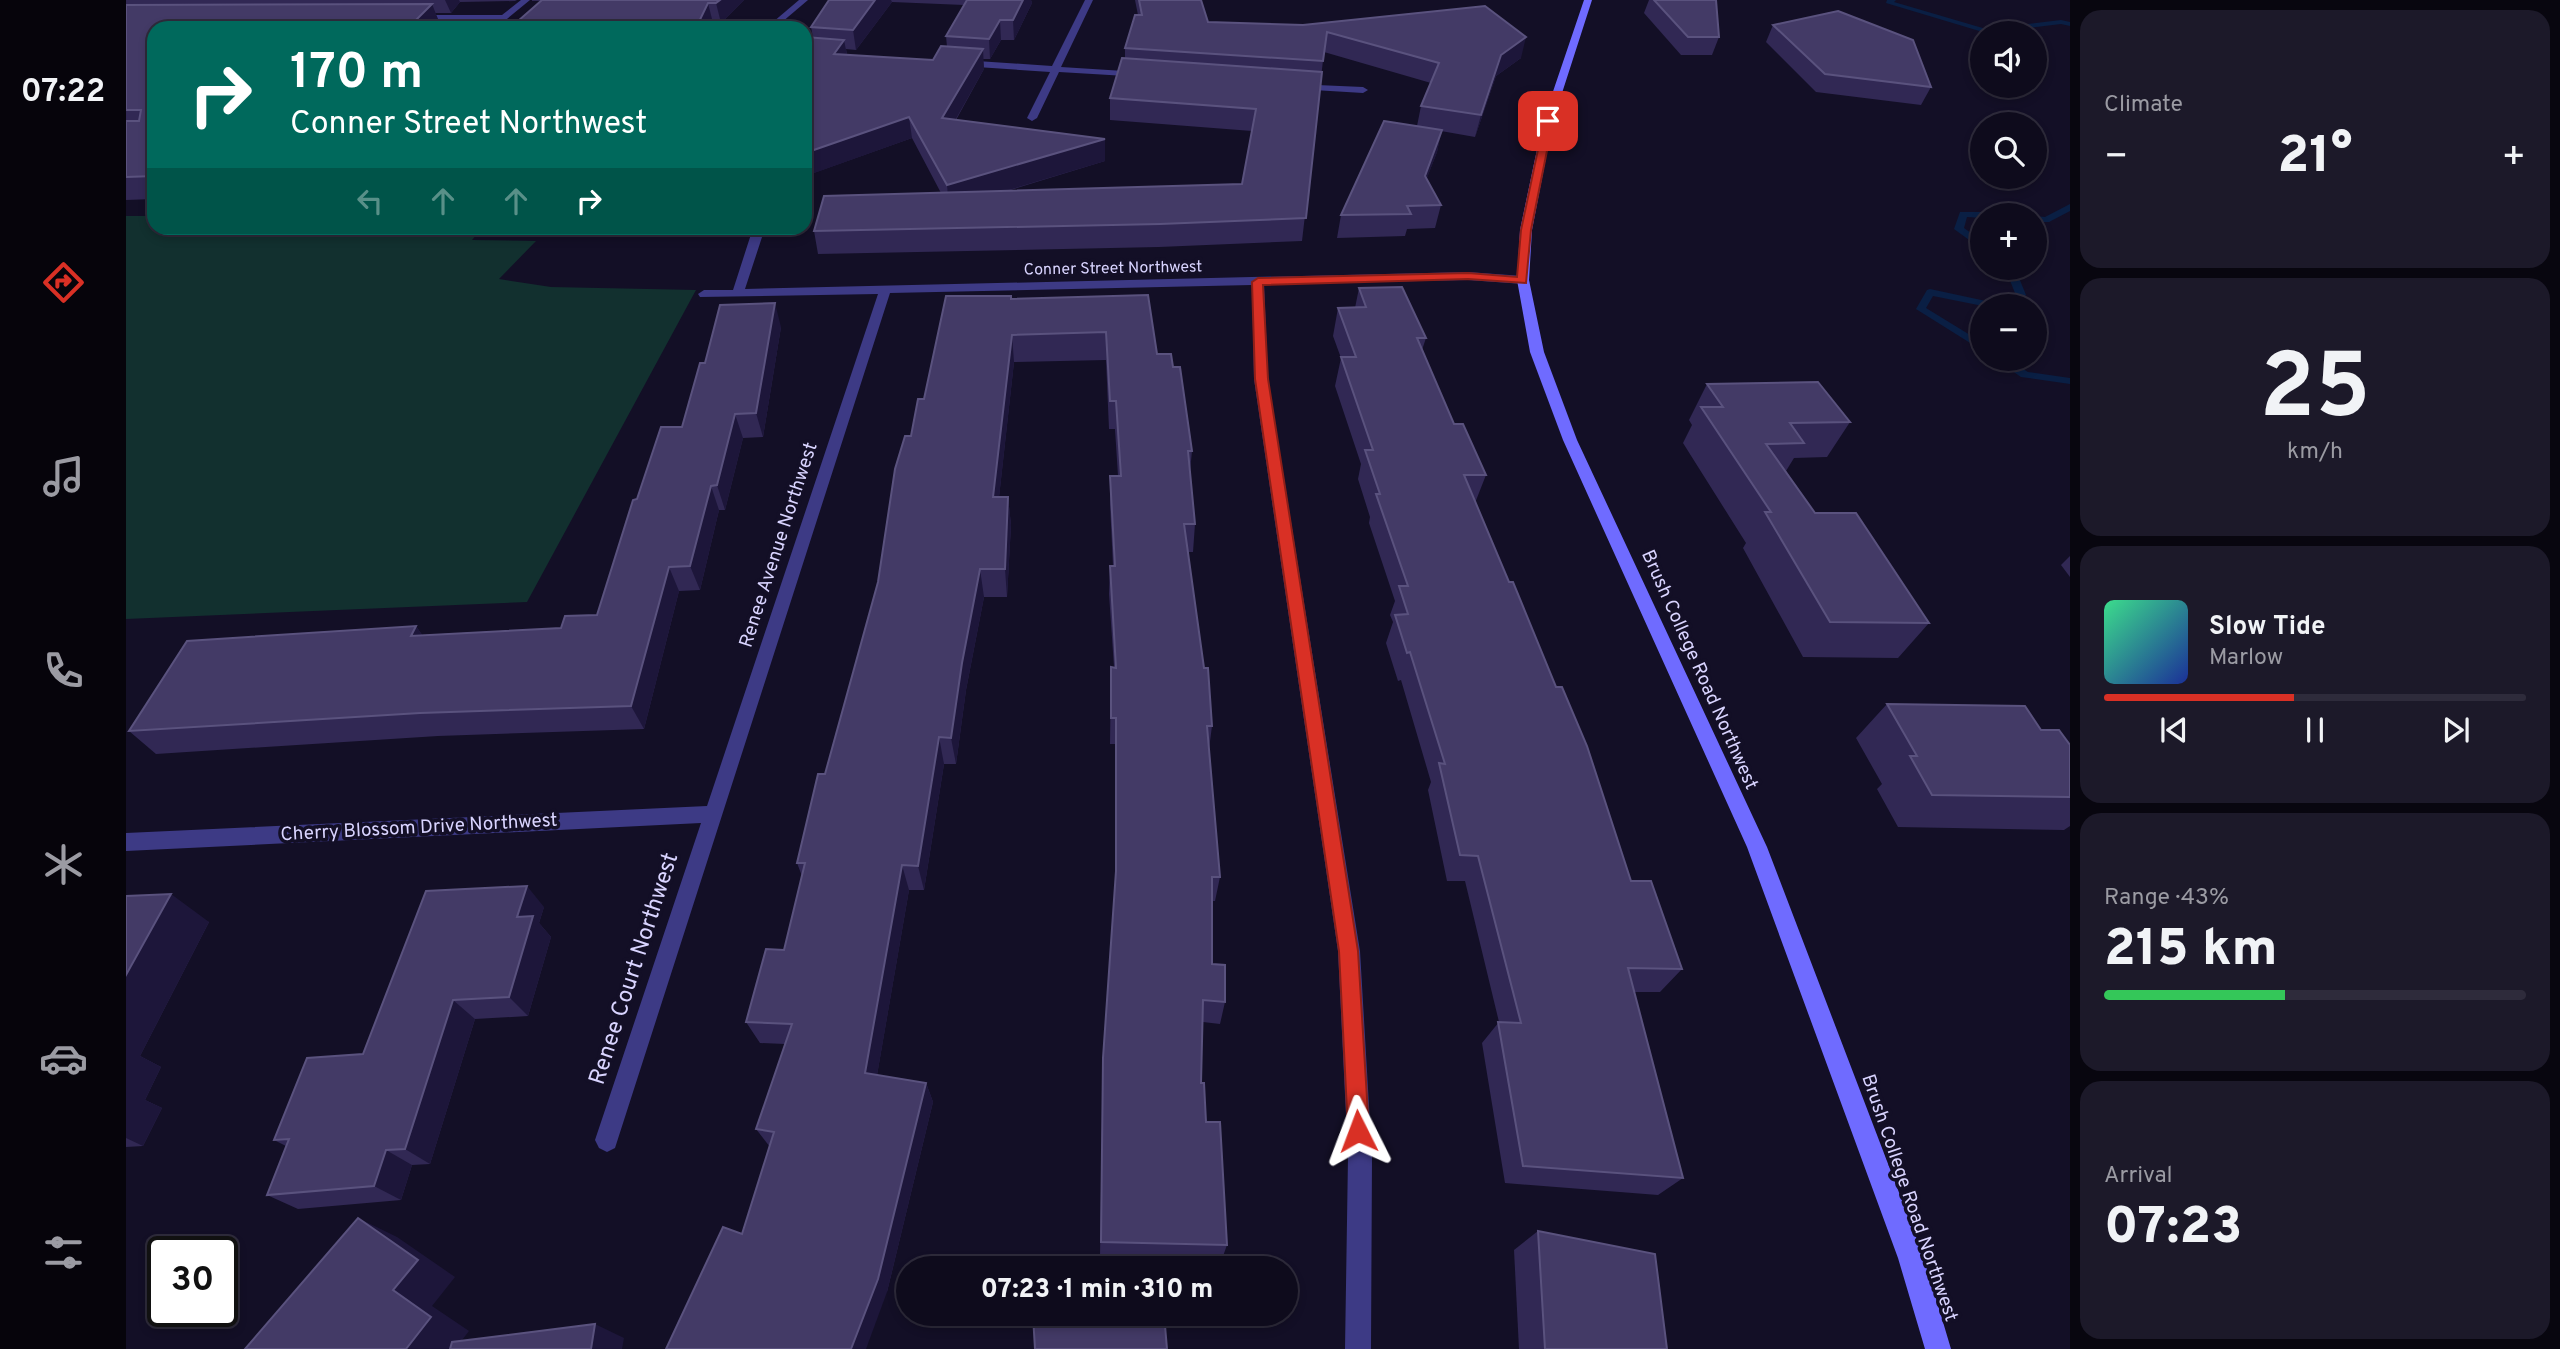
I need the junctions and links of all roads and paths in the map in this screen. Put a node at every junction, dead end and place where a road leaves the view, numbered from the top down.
1 (526, 0) edge
2 (804, 0) edge
3 (1089, 0) edge
4 (1588, 0) edge
5 (405, 18) edge
6 (503, 18) junction
7 (500, 21) edge
8 (778, 21) edge
9 (951, 62) edge
10 (1057, 70) junction
11 (1154, 76) edge
12 (1280, 84) edge
13 (1363, 90) dead end
14 (1032, 118) dead end
15 (757, 235) edge
16 (1522, 280) junction
17 (1258, 282) junction
18 (885, 290) junction
19 (738, 293) junction
20 (704, 294) dead end
21 (713, 814) junction
22 (126, 842) edge
23 (607, 1140) dead end
24 (1358, 1349) edge
25 (1938, 1349) edge

1 - 6 street
2 - 8 street
3 - 10 street
4 - 16 street, Brush College Road Northwest
5 - 6 street
6 - 7 street
9 - 10 street
10 - 11 street
10 - 14 street
12 - 13 street
15 - 19 street
16 - 17 street, Conner Street Northwest
16 - 25 street, Brush College Road Northwest
17 - 18 street, Conner Street Northwest
17 - 24 street
18 - 19 street, Conner Street Northwest
18 - 21 street, Renee Avenue Northwest
19 - 20 street, Conner Street Northwest
21 - 22 street, Cherry Blossom Drive Northwest
21 - 23 street, Renee Court Northwest

